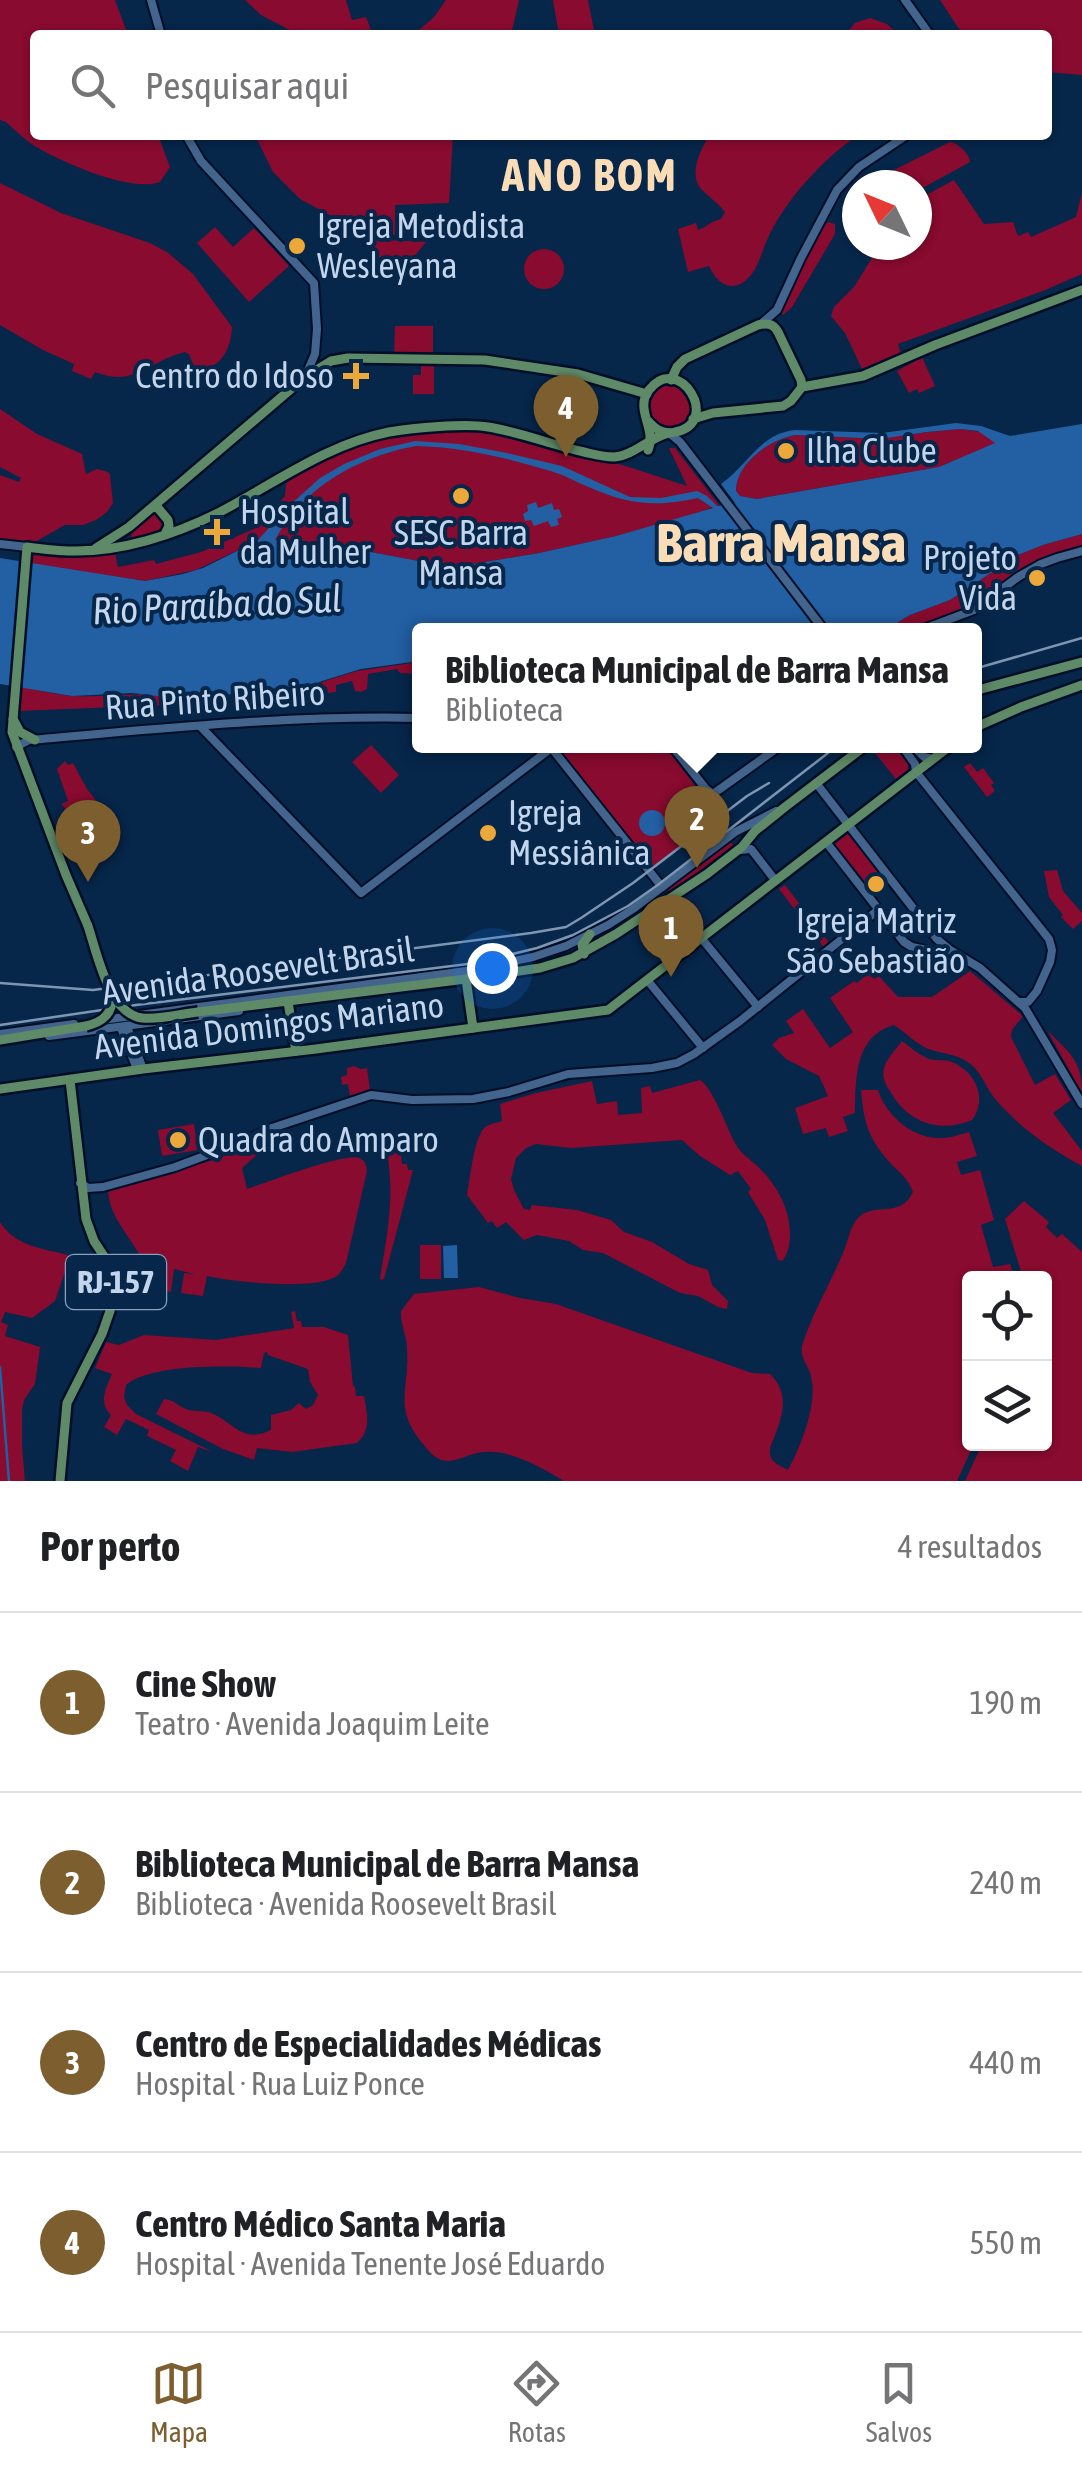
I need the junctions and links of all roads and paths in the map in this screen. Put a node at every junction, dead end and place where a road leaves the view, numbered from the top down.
1 (151, 0) edge
2 (905, 0) edge
3 (160, 30) edge
4 (926, 30) edge
5 (189, 140) edge
6 (900, 140) edge
7 (1082, 290) edge
8 (780, 304) junction
9 (758, 325) junction
10 (778, 330) junction
11 (315, 354) junction
12 (331, 361) junction
13 (305, 376) junction
14 (671, 380) junction
15 (802, 387) junction
16 (647, 394) junction
17 (693, 420) junction
18 (648, 421) junction
19 (669, 433) junction
20 (650, 444) junction
21 (690, 456) junction
22 (151, 508) junction
23 (129, 527) junction
24 (164, 534) junction
25 (138, 542) junction
26 (0, 544) edge
27 (26, 550) junction
28 (90, 551) junction
29 (1082, 551) edge
30 (819, 623) edge
31 (940, 623) edge
32 (1082, 662) edge
33 (1082, 686) edge
34 (982, 689) edge
35 (12, 714) junction
36 (412, 718) edge
37 (982, 724) edge
38 (200, 726) junction
39 (35, 740) junction
40 (15, 744) junction
41 (543, 753) edge
42 (557, 753) edge
43 (678, 753) edge
44 (770, 753) edge
45 (856, 753) edge
46 (907, 753) edge
47 (920, 753) edge
48 (940, 753) edge
49 (932, 759) junction
50 (916, 772) junction
51 (816, 783) junction
52 (781, 810) junction
53 (849, 824) junction
54 (826, 842) junction
55 (736, 851) junction
56 (775, 880) junction
57 (662, 888) junction
58 (878, 910) junction
59 (590, 934) junction
60 (702, 939) junction
61 (584, 954) junction
62 (970, 960) junction
63 (466, 979) junction
64 (648, 981) junction
65 (113, 996) junction
66 (281, 1003) junction
67 (758, 1007) junction
68 (1029, 1007) junction
69 (124, 1028) junction
70 (473, 1028) junction
71 (0, 1038) edge
72 (703, 1048) junction
73 (294, 1051) junction
74 (140, 1069) junction
75 (70, 1080) junction
76 (0, 1089) edge
77 (1082, 1104) edge
78 (80, 1183) junction
79 (103, 1186) junction
80 (83, 1203) junction
81 (60, 1481) edge

1 - 3 street
2 - 4 street
5 - 11 street
6 - 8 street
7 - 15 main road
8 - 9 street
8 - 10 street
9 - 10 main road
9 - 14 main road
10 - 15 main road
11 - 12 street
11 - 13 street
12 - 13 main road
12 - 16 main road
13 - 22 main road
14 - 16 main road
14 - 17 main road
15 - 17 main road
16 - 18 main road
17 - 19 main road
17 - 21 street
18 - 19 main road
18 - 20 main road
19 - 20 main road
19 - 21 street
20 - 24 main road
21 - 30 street
22 - 23 main road
22 - 24 main road
23 - 25 main road
23 - 28 main road
24 - 25 main road
25 - 28 main road
26 - 27 street
27 - 28 main road
27 - 35 main road
29 - 31 street
32 - 34 main road
33 - 37 main road
35 - 39 main road
35 - 40 main road
36 - 38 street, Rua Pinto Ribeiro
38 - 39 street, Rua Pinto Ribeiro
38 - 41 street
39 - 40 street, Rua Pinto Ribeiro
40 - 65 main road, bridge
42 - 57 street
43 - 44 street
45 - 51 main road
46 - 50 street
47 - 49 street
48 - 49 main road
49 - 50 main road
50 - 53 main road
50 - 68 street
51 - 52 main road
51 - 53 street
52 - 55 main road
52 - 57 street, Avenida Roosevelt Brasil
53 - 54 main road
53 - 62 street
54 - 56 main road
54 - 58 street
55 - 56 street
55 - 61 main road
56 - 60 main road
57 - 59 street, Avenida Roosevelt Brasil
58 - 62 street
58 - 67 street
59 - 61 main road
59 - 71 street, Avenida Roosevelt Brasil
60 - 64 main road
60 - 67 street
61 - 63 main road
62 - 68 street
63 - 66 main road
63 - 70 main road
64 - 70 main road, Avenida Domingos Mariano
64 - 72 street
65 - 66 main road, bridge
65 - 71 main road, bridge
66 - 69 street
66 - 73 main road
67 - 72 street
68 - 77 street
69 - 71 street
69 - 74 street
70 - 73 main road, Avenida Domingos Mariano
72 - 79 street
73 - 74 main road, Avenida Domingos Mariano
74 - 75 main road, Avenida Domingos Mariano
75 - 76 main road, Avenida Domingos Mariano
75 - 78 main road, RJ-157
78 - 79 street
78 - 80 main road, RJ-157
79 - 80 street
80 - 81 main road, RJ-157

